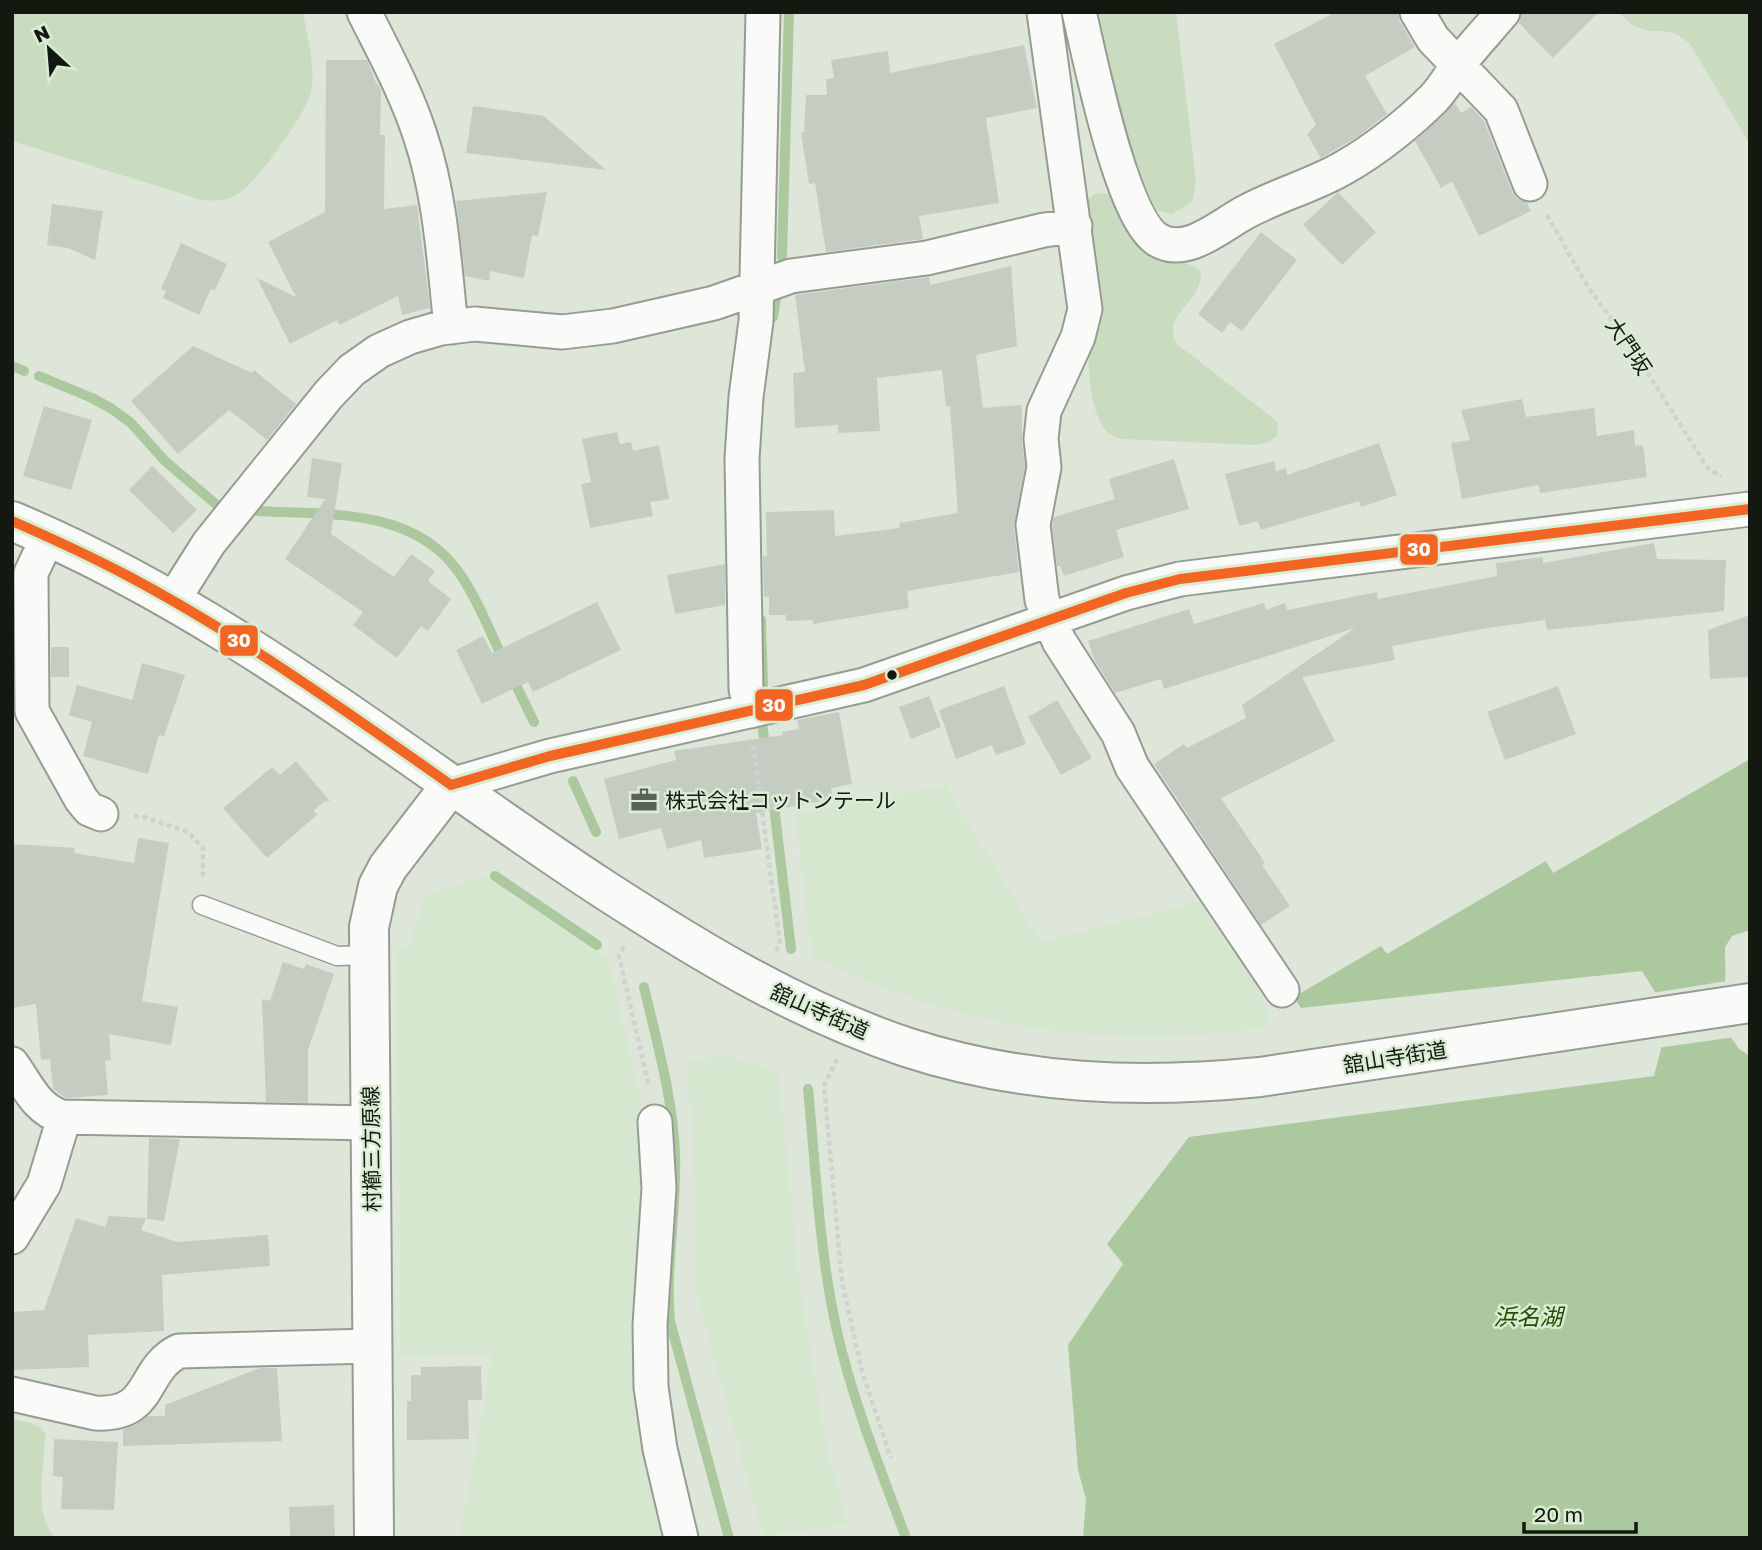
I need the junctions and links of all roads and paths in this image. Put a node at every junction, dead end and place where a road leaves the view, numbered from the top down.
1 (364, 12) edge
2 (763, 12) edge
3 (1044, 12) edge
4 (1079, 12) edge
5 (1418, 12) edge
6 (1503, 12) edge
7 (1458, 65) junction
8 (1530, 184) joint
9 (1075, 226) junction
10 (757, 287) junction
11 (451, 327) junction
12 (1725, 479) dead end
13 (1750, 509) edge
14 (12, 521) edge
15 (48, 537) junction
16 (173, 600) junction
17 (1050, 621) junction
18 (749, 712) junction
19 (451, 785) junction
20 (101, 814) joint
21 (202, 905) joint
22 (625, 946) dead end
23 (776, 951) dead end
24 (369, 955) junction
25 (1282, 990) dead end
26 (1740, 1004) edge
27 (851, 1026) junction
28 (12, 1064) edge
29 (62, 1117) junction
30 (655, 1122) joint
31 (370, 1124) junction
32 (12, 1237) edge
33 (372, 1346) junction
34 (12, 1394) edge
35 (891, 1458) dead end
36 (686, 1523) edge
37 (374, 1538) edge

1 - 11 street
2 - 10 street
3 - 9 street
4 - 7 street
5 - 7 street
6 - 7 street
7 - 8 street
8 - 12 path, 大門坂
9 - 10 street
9 - 17 street
10 - 11 street
10 - 18 street
11 - 16 street
13 - 17 street
14 - 15 main road, 舘山寺街道
15 - 16 main road, 舘山寺街道
15 - 20 street
16 - 19 main road, 舘山寺街道
17 - 18 street
17 - 25 street
18 - 19 street
18 - 23 path
19 - 24 main road, 村櫛三方原線
19 - 27 main road, 舘山寺街道
20 - 21 path
21 - 24 lane
22 - 30 path
24 - 31 main road, 村櫛三方原線
26 - 27 main road, 舘山寺街道
27 - 35 path
28 - 29 street
29 - 31 street
29 - 32 street
30 - 36 street
31 - 33 main road, 村櫛三方原線
33 - 34 street
33 - 37 main road, 村櫛三方原線

